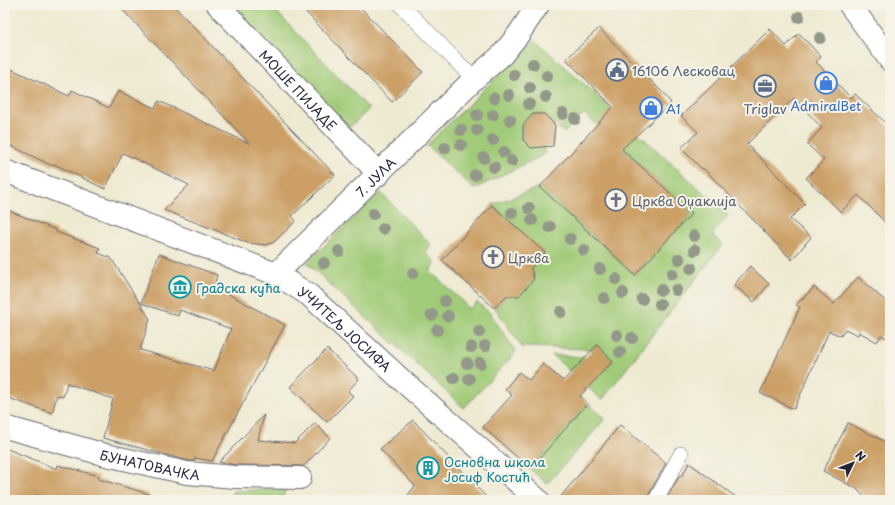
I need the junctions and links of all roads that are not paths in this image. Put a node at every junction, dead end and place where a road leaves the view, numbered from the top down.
1 (218, 5) edge
2 (401, 5) edge
3 (538, 5) edge
4 (850, 5) edge
5 (890, 60) edge
6 (474, 80) junction
7 (5, 171) edge
8 (379, 174) junction
9 (276, 274) junction
10 (5, 427) edge
11 (681, 454) dead end
12 (300, 478) dead end
13 (538, 500) edge
14 (656, 500) edge

1 - 8 street, МОШЕ ПИЈАДЕ
2 - 6 lane
3 - 6 street, 7. ЈУЛА
4 - 5 street
6 - 8 street, 7. ЈУЛА
7 - 9 street, УЧИТЕЉ ЈОСИФА
8 - 9 street, 7. ЈУЛА
9 - 13 street, УЧИТЕЉ ЈОСИФА
10 - 12 street, БУНАТОВАЧКА
11 - 14 lane

